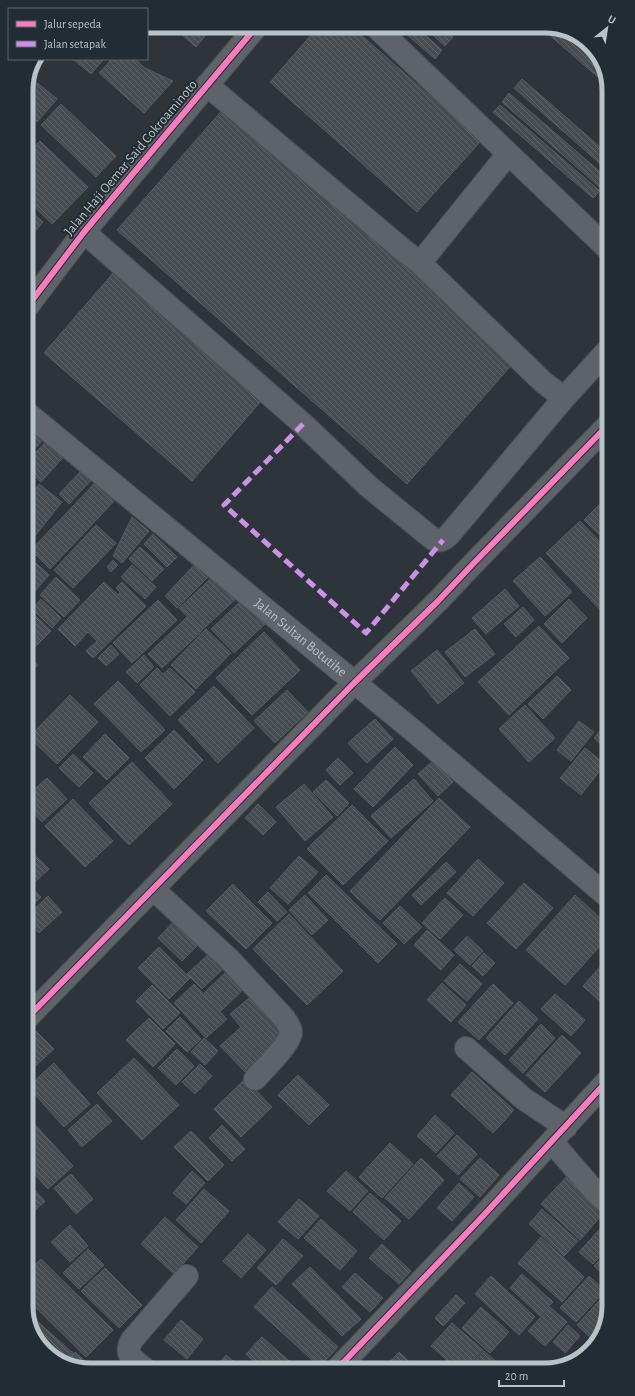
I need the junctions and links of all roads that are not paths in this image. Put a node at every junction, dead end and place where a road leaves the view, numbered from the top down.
1 (251, 33) edge
2 (382, 33) edge
3 (207, 85) junction
4 (508, 154) junction
5 (84, 232) junction
6 (602, 243) edge
7 (420, 263) junction
8 (33, 299) edge
9 (602, 356) edge
10 (564, 398) junction
11 (33, 418) edge
12 (602, 430) edge
13 (354, 683) junction
14 (153, 890) junction
15 (602, 892) edge
16 (33, 1012) edge
17 (466, 1048) dead end
18 (255, 1079) dead end
19 (602, 1087) edge
20 (559, 1134) junction
21 (602, 1199) edge
22 (187, 1276) dead end
23 (138, 1363) edge
24 (343, 1363) edge

1 - 3 street, Jalan Haji Oemar Said Cokroaminoto
2 - 4 street
3 - 5 street, Jalan Haji Oemar Said Cokroaminoto
3 - 7 street
4 - 6 street
4 - 7 street
5 - 8 street, Jalan Haji Oemar Said Cokroaminoto
5 - 10 street
7 - 10 street
9 - 10 street
11 - 13 main road, Jalan Sultan Botutihe
12 - 13 street
13 - 14 street
13 - 15 main road, Jalan Sultan Botutihe
14 - 16 street
14 - 18 street
17 - 20 street
19 - 20 street
20 - 21 street
20 - 24 street
22 - 23 street

